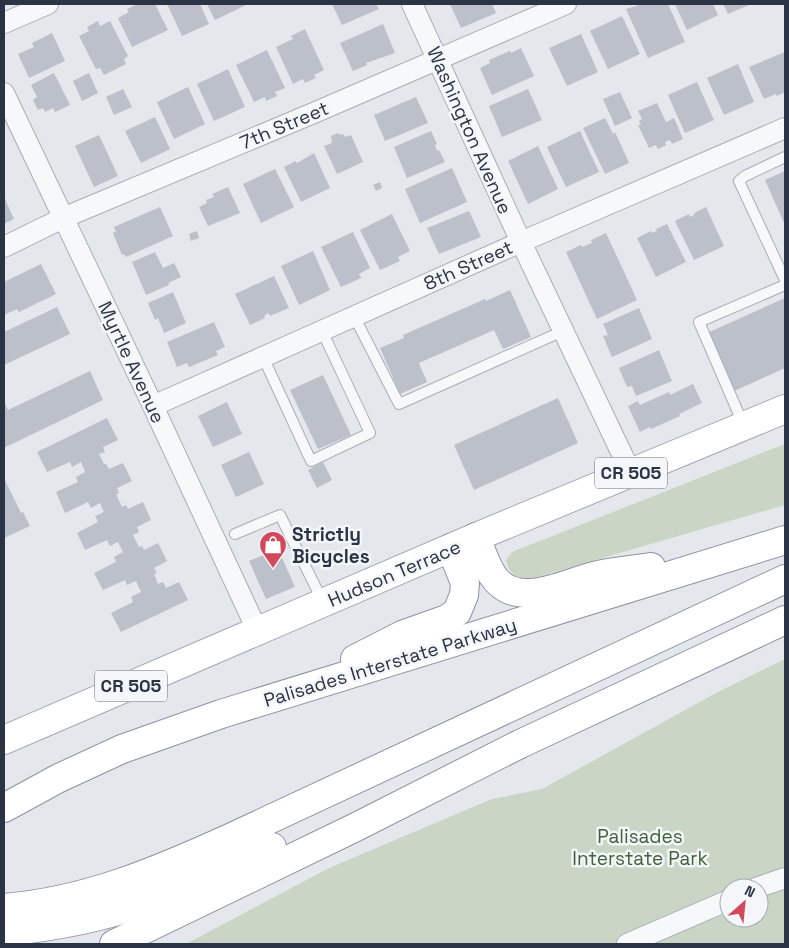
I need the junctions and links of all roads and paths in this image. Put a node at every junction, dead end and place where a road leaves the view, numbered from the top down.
1 (48, 4) edge
2 (412, 4) edge
3 (566, 4) edge
4 (4, 23) edge
5 (438, 58) junction
6 (4, 93) edge
7 (785, 128) edge
8 (785, 157) edge
9 (63, 218) junction
10 (521, 242) junction
11 (4, 247) edge
12 (785, 280) edge
13 (785, 285) edge
14 (354, 316) junction
15 (322, 331) junction
16 (563, 331) junction
17 (263, 357) junction
18 (153, 406) junction
19 (785, 409) edge
20 (744, 426) junction
21 (631, 473) junction
22 (234, 534) dead end
23 (476, 537) junction
24 (785, 540) edge
25 (451, 548) junction
26 (749, 551) junction
27 (785, 579) edge
28 (323, 603) junction
29 (785, 620) edge
30 (258, 632) junction
31 (288, 693) junction
32 (4, 740) edge
33 (520, 744) junction
34 (4, 808) edge
35 (785, 878) edge
36 (769, 884) edge
37 (719, 904) edge
38 (4, 908) edge
39 (4, 932) edge
40 (114, 944) edge
41 (627, 944) edge

1 - 4 street
2 - 5 street, Washington Avenue
3 - 5 street, 7th Street
5 - 9 street, 7th Street
5 - 10 street, Washington Avenue
6 - 9 street, Myrtle Avenue
7 - 10 street, 8th Street
8 - 12 lane
9 - 11 street, 7th Street
9 - 18 street, Myrtle Avenue
10 - 14 street, 8th Street
10 - 16 street, Washington Avenue
13 - 20 lane
14 - 15 street, 8th Street
14 - 16 lane
15 - 17 street, 8th Street
15 - 17 lane
16 - 21 street, Washington Avenue
17 - 18 street, 8th Street
18 - 30 street, Myrtle Avenue
19 - 20 main road, Hudson Terrace / CR 505
20 - 21 main road, Hudson Terrace / CR 505
21 - 23 main road, Hudson Terrace / CR 505
22 - 28 lane
23 - 25 main road, Hudson Terrace / CR 505
23 - 26 main road
24 - 26 main road, Palisades Interstate Parkway
25 - 28 main road, Hudson Terrace / CR 505
25 - 31 main road
26 - 31 main road, Palisades Interstate Parkway
27 - 38 main road
28 - 30 main road, Hudson Terrace / CR 505
29 - 33 main road
30 - 32 main road, Hudson Terrace / CR 505
31 - 34 main road, Palisades Interstate Parkway
33 - 39 main road
33 - 40 main road
35 - 36 street
37 - 41 street

